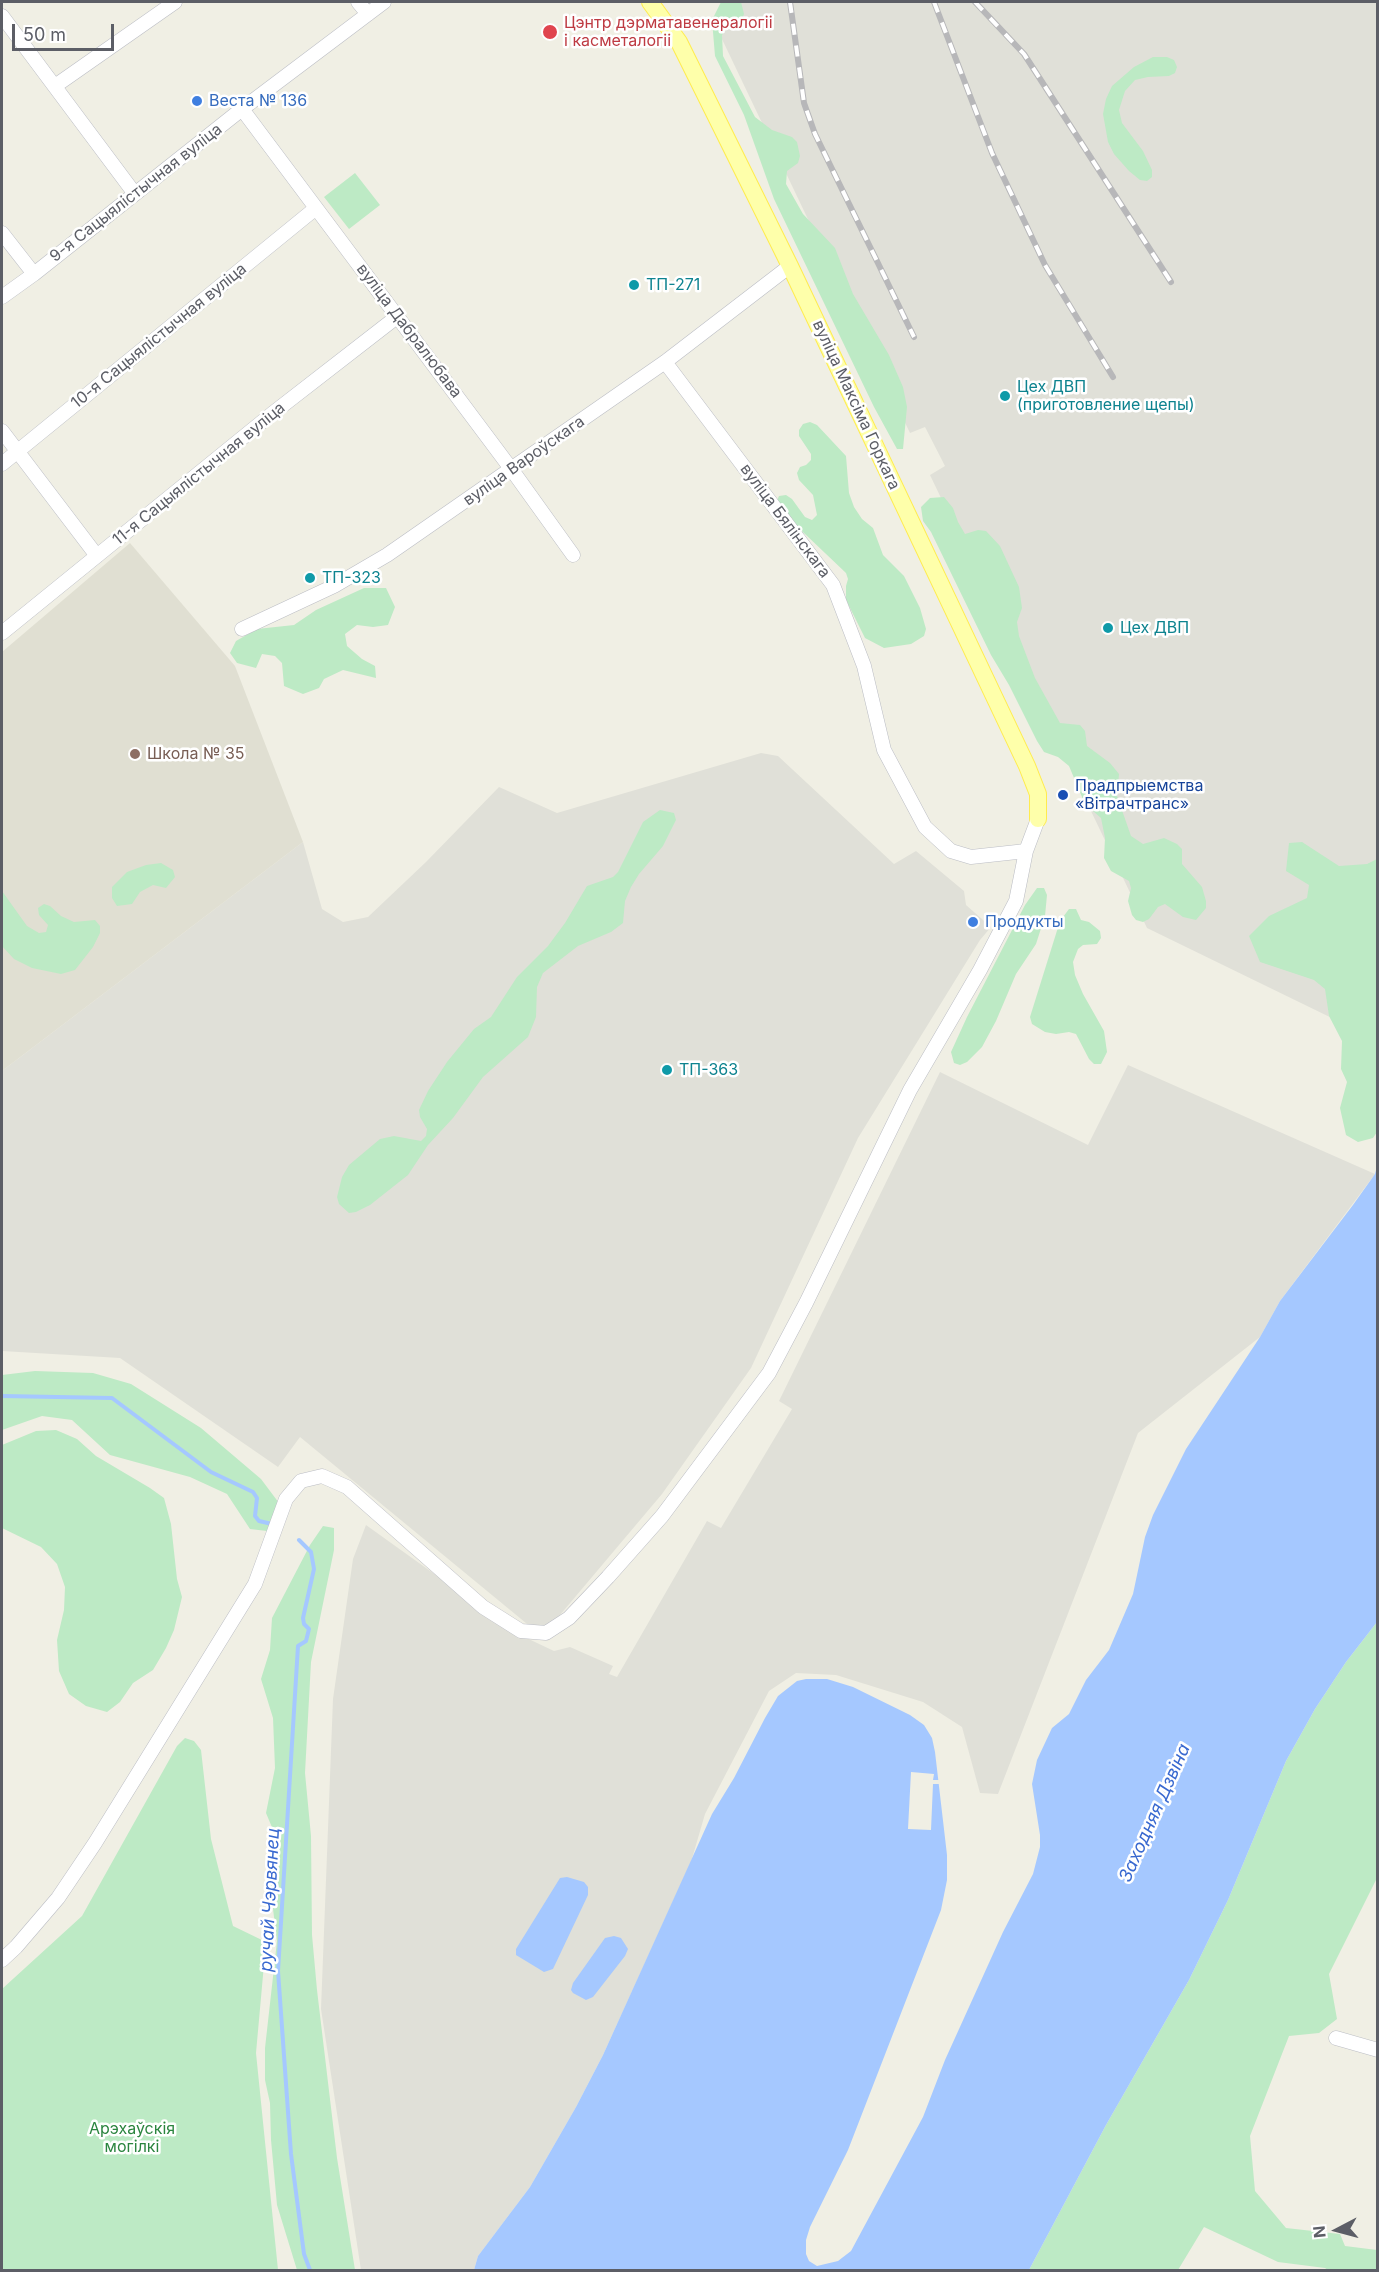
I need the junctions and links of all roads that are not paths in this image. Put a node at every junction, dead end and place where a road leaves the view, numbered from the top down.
1 (175, 2) edge
2 (358, 2) edge
3 (384, 2) edge
4 (650, 2) edge
5 (368, 14) junction
6 (2, 16) edge
7 (55, 86) junction
8 (242, 109) junction
9 (135, 194) junction
10 (316, 208) junction
11 (2, 233) edge
12 (790, 266) junction
13 (34, 274) junction
14 (2, 297) edge
15 (398, 316) junction
16 (665, 362) junction
17 (2, 431) edge
18 (18, 450) junction
19 (2, 464) edge
20 (512, 470) junction
21 (573, 555) dead end
22 (97, 556) junction
23 (242, 629) dead end
24 (2, 633) edge
25 (1038, 819) joint
26 (1026, 851) junction
27 (2, 1960) edge
28 (1336, 2037) dead end
29 (1377, 2050) edge

1 - 7 street
2 - 5 street
3 - 5 street, 9-я Сацыялістычная вуліца
4 - 12 main road, вуліца Максіма Горкага
5 - 8 street, 9-я Сацыялістычная вуліца
6 - 7 street
7 - 9 street
8 - 9 street, 9-я Сацыялістычная вуліца
8 - 10 street, вуліца Дабралюбава
9 - 13 street, 9-я Сацыялістычная вуліца
10 - 15 street, вуліца Дабралюбава
10 - 18 street, 10-я Сацыялістычная вуліца
11 - 13 street
12 - 16 street, вуліца Вароўскага
12 - 25 main road, вуліца Максіма Горкага
13 - 14 street, 9-я Сацыялістычная вуліца
15 - 20 street, вуліца Дабралюбава
15 - 22 street, 11-я Сацыялістычная вуліца
16 - 20 street, вуліца Вароўскага
16 - 26 street, вуліца Бялінскага
17 - 18 street
18 - 19 street, 10-я Сацыялістычная вуліца
18 - 22 street
20 - 21 street, вуліца Дабралюбава
20 - 23 street, вуліца Вароўскага
22 - 24 street, 11-я Сацыялістычная вуліца
25 - 26 street
26 - 27 street
28 - 29 street

